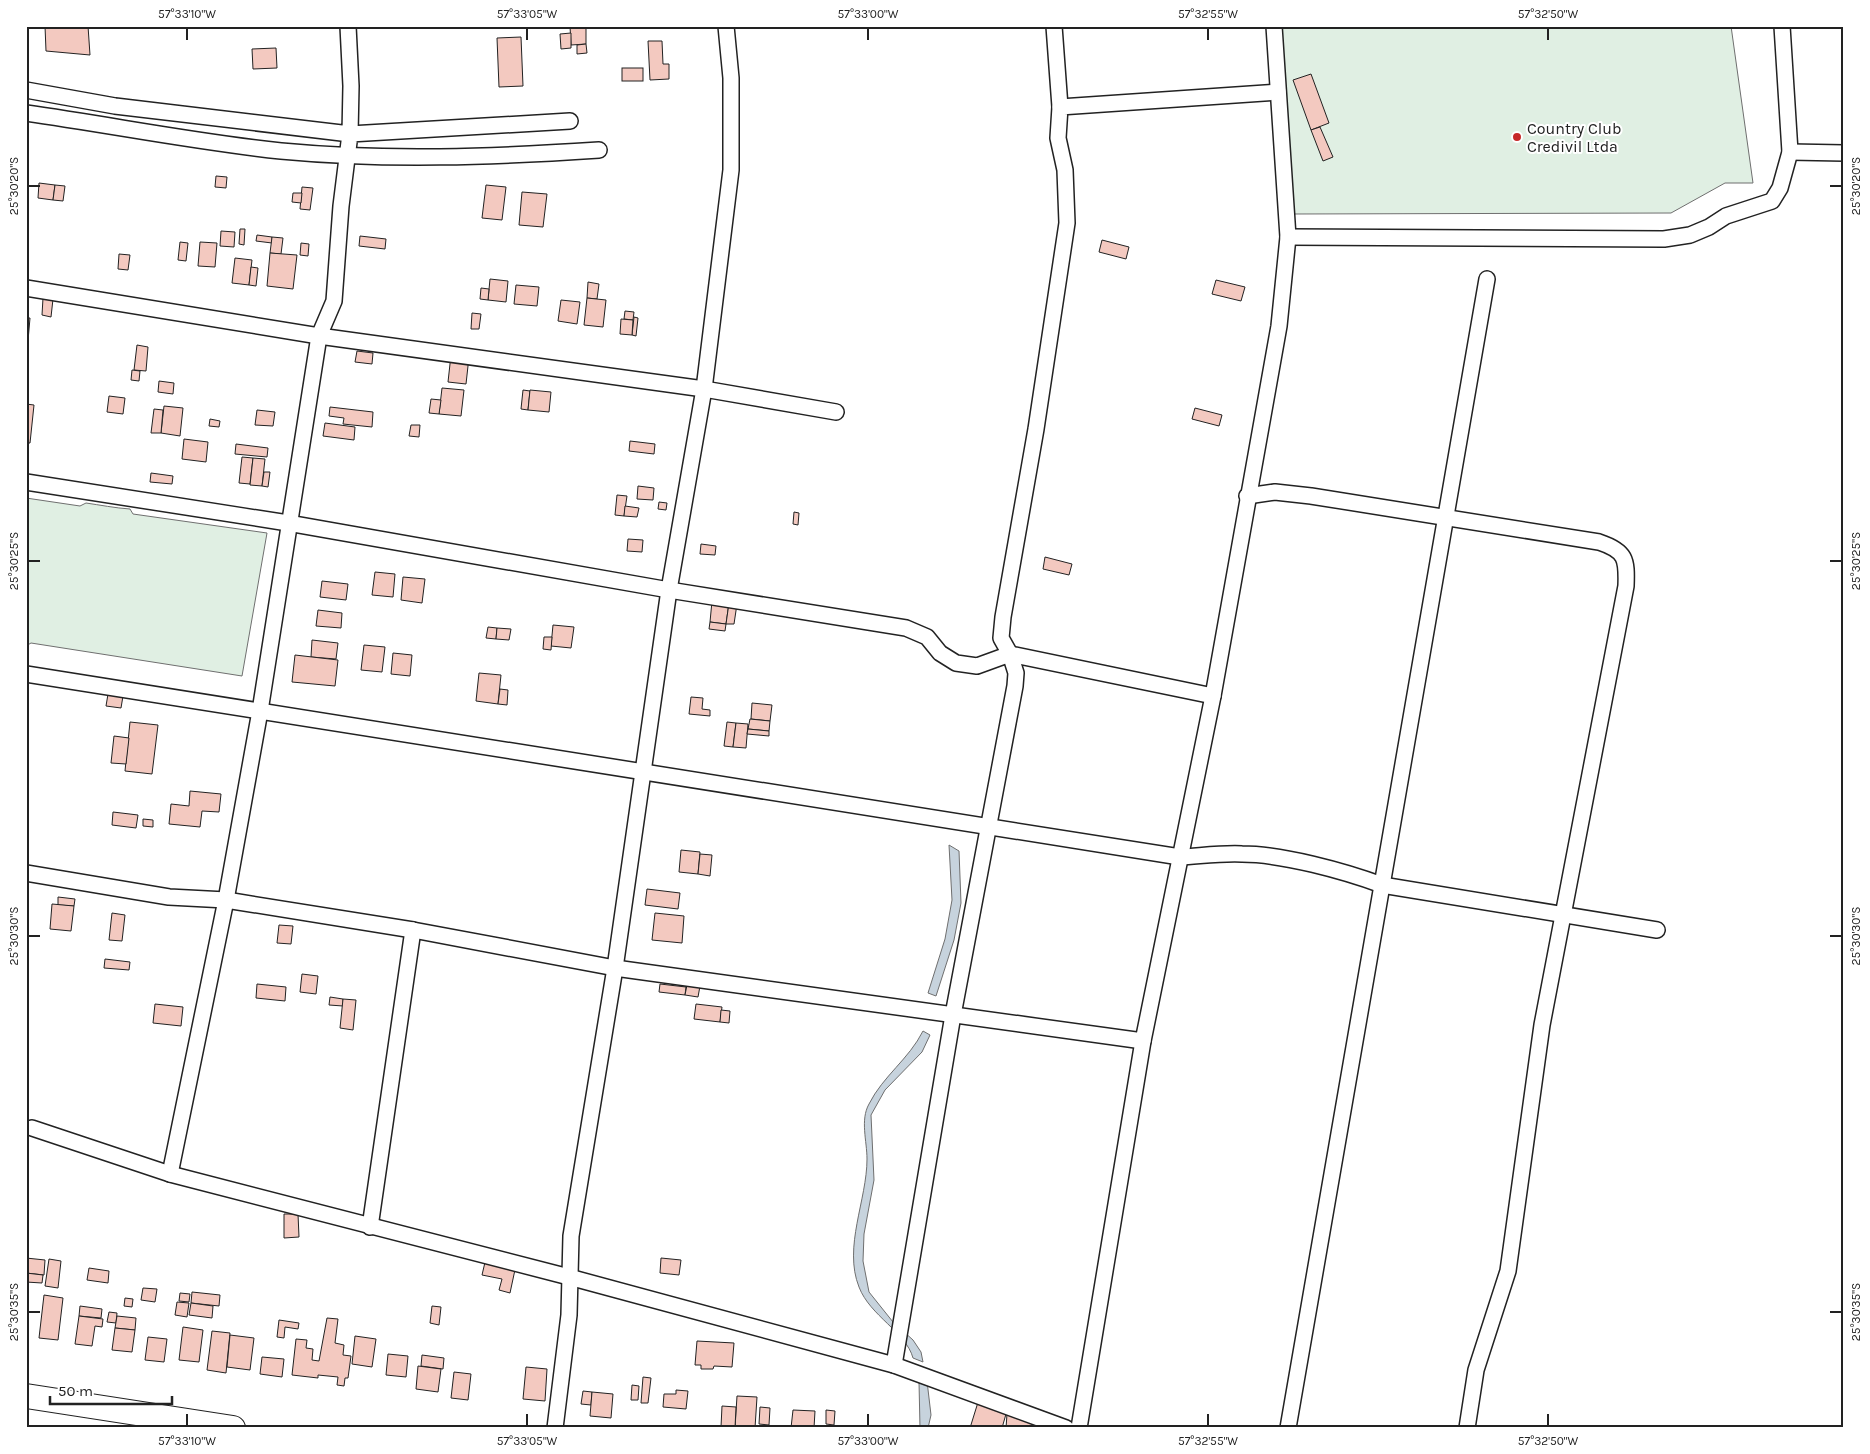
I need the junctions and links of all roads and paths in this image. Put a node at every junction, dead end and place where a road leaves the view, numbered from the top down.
1 (348, 26) edge
2 (726, 26) edge
3 (1054, 26) edge
4 (1274, 26) edge
5 (1782, 26) edge
6 (26, 90) edge
7 (1278, 92) junction
8 (1060, 108) junction
9 (26, 113) edge
10 (570, 121) dead end
11 (350, 134) junction
12 (599, 150) dead end
13 (1790, 152) junction
14 (1844, 153) edge
15 (348, 156) junction
16 (1288, 237) junction
17 (1487, 279) dead end
18 (26, 288) edge
19 (320, 336) junction
20 (704, 389) junction
21 (836, 412) dead end
22 (26, 482) edge
23 (1247, 496) junction
24 (1446, 518) junction
25 (288, 523) junction
26 (669, 590) junction
27 (1010, 654) junction
28 (26, 674) edge
29 (1213, 696) junction
30 (260, 711) junction
31 (642, 772) junction
32 (989, 826) junction
33 (1180, 857) junction
34 (26, 873) edge
35 (1382, 885) junction
36 (226, 900) junction
37 (1565, 914) junction
38 (413, 930) junction
39 (1656, 930) dead end
40 (615, 968) junction
41 (953, 1015) junction
42 (1143, 1042) junction
43 (32, 1128) dead end
44 (170, 1174) junction
45 (370, 1227) junction
46 (569, 1277) junction
47 (894, 1365) junction
48 (26, 1396) edge
49 (233, 1428) edge
50 (554, 1428) edge
51 (1066, 1428) edge
52 (1079, 1428) edge
53 (1288, 1428) edge
54 (1467, 1428) edge

1 - 11 street
2 - 20 street
3 - 8 street
4 - 7 street
5 - 13 street
6 - 11 street
7 - 8 street
7 - 16 street
8 - 27 street
9 - 15 street
10 - 11 street
11 - 15 street
12 - 15 street
13 - 14 street
13 - 16 street
15 - 19 street
16 - 23 street
17 - 24 street
18 - 19 street
19 - 20 street
19 - 25 street
20 - 21 street
20 - 26 street
22 - 25 street
23 - 24 street
23 - 29 street
24 - 35 street
24 - 37 street
25 - 26 street
25 - 30 street
26 - 27 street
26 - 31 street
27 - 29 street
27 - 32 street
28 - 30 street
29 - 33 street
30 - 31 street
30 - 36 street
31 - 32 street
31 - 40 street
32 - 33 street
32 - 41 street
33 - 35 street
33 - 42 street
34 - 36 street
35 - 37 street
35 - 53 street
36 - 38 street
36 - 44 street
37 - 39 street
37 - 54 street
38 - 40 street
38 - 45 street
40 - 41 street
40 - 46 street
41 - 42 street
41 - 47 street
42 - 52 street
43 - 44 street
44 - 45 street
45 - 46 street
46 - 47 street
46 - 50 street
47 - 51 street
48 - 49 main road

